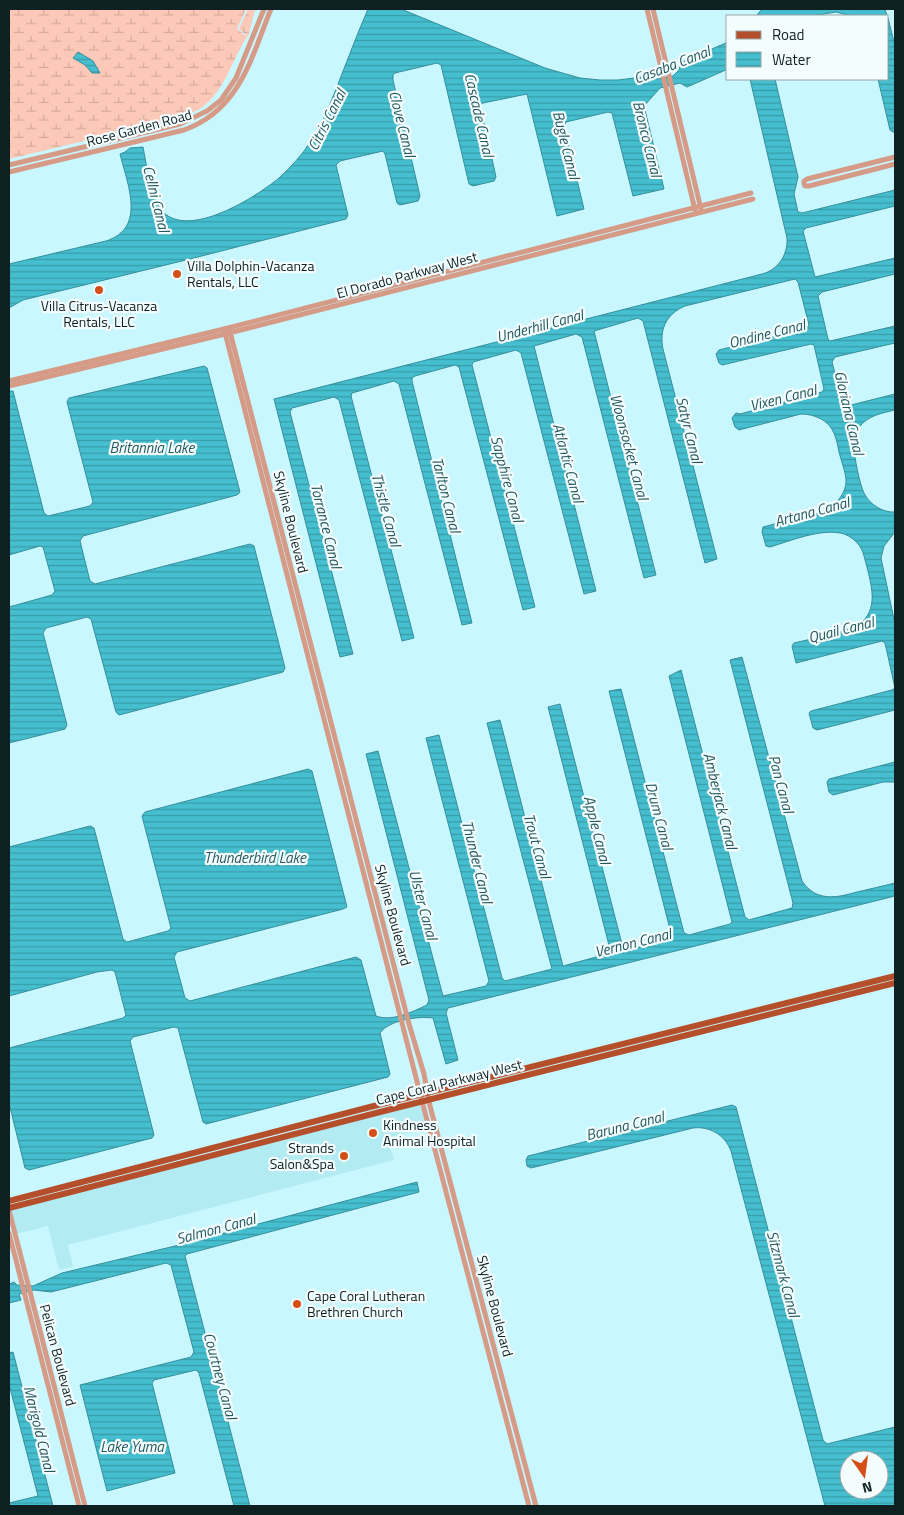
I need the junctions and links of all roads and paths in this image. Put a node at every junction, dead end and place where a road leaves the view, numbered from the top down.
1 (264, 9) edge
2 (271, 9) edge
3 (646, 9) edge
4 (653, 9) edge
5 (895, 157) edge
6 (895, 164) edge
7 (9, 165) edge
8 (9, 172) edge
9 (752, 196) dead end
10 (698, 210) junction
11 (227, 331) junction
12 (9, 381) edge
13 (9, 386) edge
14 (320, 689) junction
15 (335, 736) junction
16 (329, 737) junction
17 (895, 976) edge
18 (895, 983) edge
19 (403, 1013) junction
20 (720, 1020) junction
21 (672, 1032) junction
22 (679, 1037) junction
23 (627, 1050) junction
24 (425, 1097) junction
25 (429, 1126) junction
26 (232, 1143) junction
27 (442, 1151) junction
28 (436, 1152) junction
29 (184, 1155) junction
30 (187, 1162) junction
31 (139, 1174) junction
32 (452, 1189) junction
33 (9, 1201) edge
34 (9, 1209) edge
35 (9, 1233) edge
36 (24, 1278) junction
37 (28, 1297) junction
38 (481, 1311) junction
39 (514, 1435) junction
40 (531, 1490) junction
41 (525, 1491) junction
42 (79, 1506) edge
43 (85, 1506) edge
44 (529, 1506) edge
45 (536, 1506) edge

1 - 7 street, Rose Garden Road
2 - 8 street, Rose Garden Road
3 - 10 street
4 - 10 street
5 - 6 street
9 - 10 street, El Dorado Parkway West
10 - 11 street, El Dorado Parkway West
11 - 12 street, El Dorado Parkway West
11 - 13 street, El Dorado Parkway West
11 - 14 street, Skyline Boulevard
14 - 15 street, Skyline Boulevard
14 - 16 street, Skyline Boulevard
15 - 16 street
15 - 19 street, Skyline Boulevard
16 - 19 street, Skyline Boulevard
17 - 20 main road, Cape Coral Parkway West
18 - 22 main road, Cape Coral Parkway West
19 - 24 street, Skyline Boulevard
20 - 21 main road, Cape Coral Parkway West
20 - 22 main road
21 - 23 main road
21 - 24 main road, Cape Coral Parkway West
22 - 23 main road, Cape Coral Parkway West
23 - 24 main road, Cape Coral Parkway West
24 - 25 street, Skyline Boulevard
24 - 26 main road, Cape Coral Parkway West
24 - 27 street, Skyline Boulevard
24 - 30 main road, Cape Coral Parkway West
25 - 27 street
25 - 28 street, Skyline Boulevard
26 - 29 main road, Cape Coral Parkway West
26 - 30 main road
27 - 32 street, Skyline Boulevard
28 - 32 street
28 - 38 street, Skyline Boulevard
29 - 31 main road
29 - 33 main road, Cape Coral Parkway West
30 - 31 main road, Cape Coral Parkway West
31 - 34 main road, Cape Coral Parkway West
32 - 38 street, Skyline Boulevard
34 - 36 street, Pelican Boulevard
35 - 36 street
36 - 37 street, Pelican Boulevard
37 - 42 street, Pelican Boulevard
37 - 43 street, Pelican Boulevard
38 - 39 street, Skyline Boulevard
39 - 40 street, Skyline Boulevard
39 - 41 street, Skyline Boulevard
40 - 41 street
40 - 45 street, Skyline Boulevard
41 - 44 street, Skyline Boulevard

